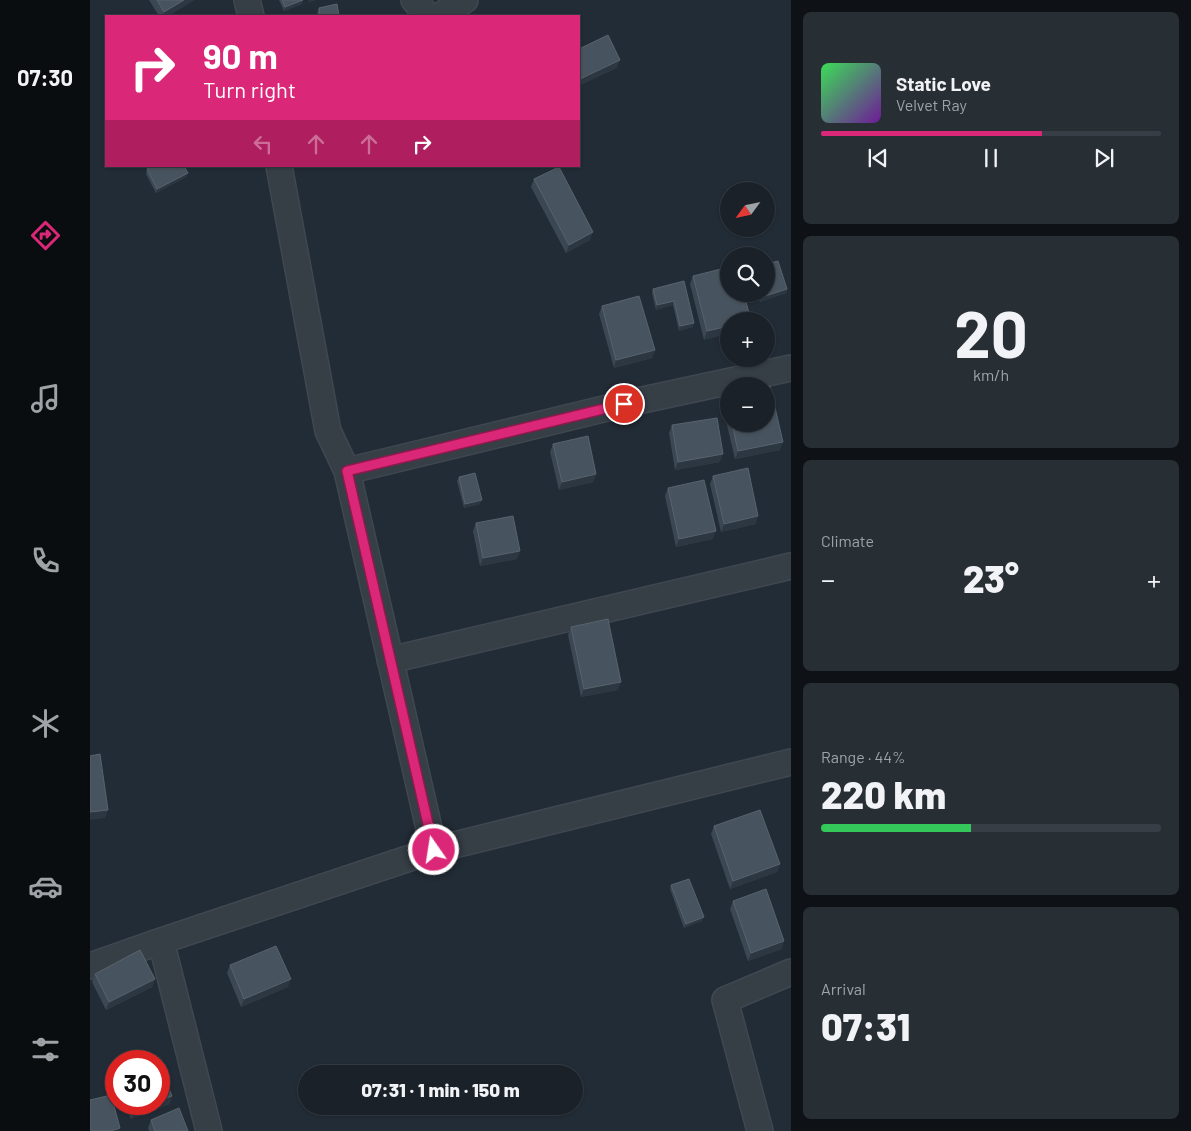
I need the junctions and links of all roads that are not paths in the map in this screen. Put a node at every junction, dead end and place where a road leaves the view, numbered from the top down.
1 (248, 0) edge
2 (414, 0) edge
3 (465, 0) edge
4 (250, 15) edge
5 (427, 15) edge
6 (442, 15) edge
7 (279, 167) edge
8 (791, 368) edge
9 (347, 471) junction
10 (791, 566) edge
11 (390, 660) junction
12 (791, 762) edge
13 (434, 850) junction
14 (161, 941) junction
15 (90, 966) edge
16 (791, 972) edge
17 (210, 1131) edge
18 (760, 1131) edge

1 - 4 street
2 - 5 street
3 - 6 street
7 - 9 street
8 - 9 street
9 - 11 street
10 - 11 street
11 - 13 street
12 - 13 street
13 - 14 street
14 - 15 street
14 - 17 street
16 - 18 street

